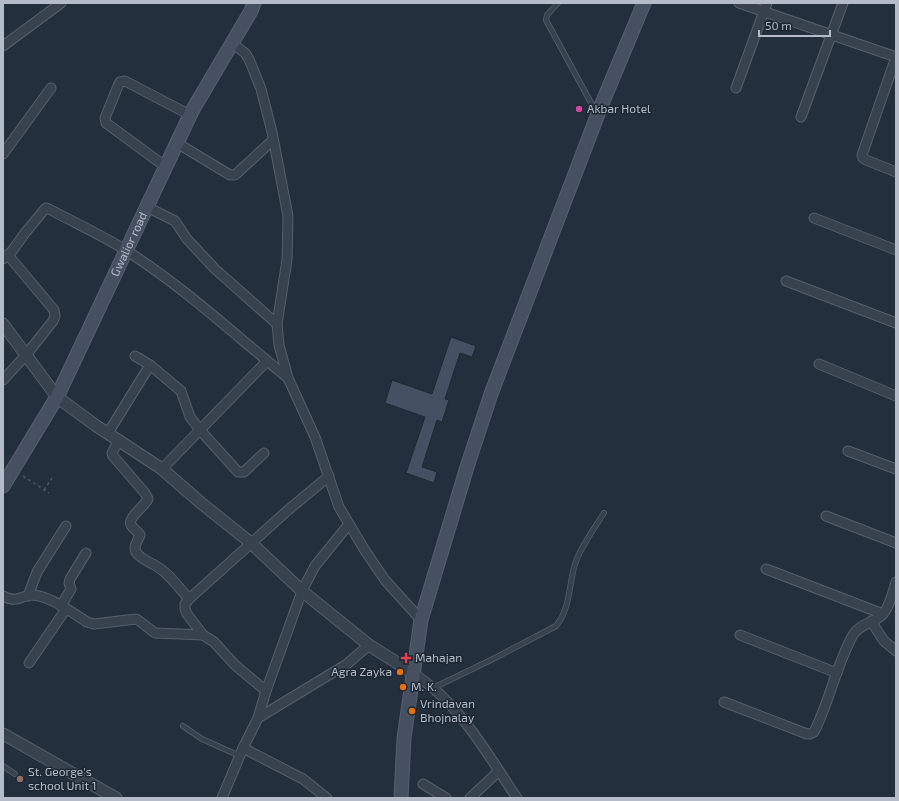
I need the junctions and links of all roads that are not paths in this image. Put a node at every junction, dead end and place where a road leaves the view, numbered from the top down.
1 (61, 3) edge
2 (254, 3) edge
3 (558, 3) edge
4 (644, 3) edge
5 (739, 3) edge
6 (843, 3) edge
7 (766, 7) edge
8 (832, 35) junction
9 (232, 43) junction
10 (3, 46) edge
11 (896, 57) edge
12 (51, 88) dead end
13 (736, 88) dead end
14 (190, 115) junction
15 (597, 115) junction
16 (801, 117) dead end
17 (273, 140) junction
18 (177, 143) junction
19 (3, 154) edge
20 (166, 167) junction
21 (896, 172) edge
22 (147, 207) junction
23 (814, 218) dead end
24 (896, 250) edge
25 (127, 251) junction
26 (5, 257) edge
27 (786, 281) dead end
28 (896, 323) edge
29 (3, 324) edge
30 (277, 324) junction
31 (26, 355) junction
32 (135, 356) dead end
33 (267, 361) junction
34 (819, 364) dead end
35 (150, 365) junction
36 (288, 378) junction
37 (3, 380) edge
38 (896, 396) edge
39 (57, 397) junction
40 (200, 430) junction
41 (108, 433) junction
42 (119, 440) junction
43 (848, 451) dead end
44 (264, 453) dead end
45 (162, 469) junction
46 (896, 469) edge
47 (329, 476) junction
48 (3, 486) edge
49 (604, 513) dead end
50 (826, 516) dead end
51 (349, 524) junction
52 (66, 526) dead end
53 (896, 543) edge
54 (251, 544) junction
55 (86, 553) dead end
56 (766, 569) dead end
57 (896, 582) edge
58 (302, 591) junction
59 (3, 596) edge
60 (28, 596) junction
61 (189, 599) junction
62 (63, 607) junction
63 (883, 614) junction
64 (421, 620) junction
65 (871, 621) junction
66 (203, 635) junction
67 (740, 635) dead end
68 (369, 646) junction
69 (896, 651) edge
70 (29, 663) dead end
71 (413, 673) junction
72 (837, 673) junction
73 (433, 688) junction
74 (266, 691) junction
75 (724, 702) dead end
76 (258, 718) junction
77 (182, 726) dead end
78 (3, 734) edge
79 (242, 752) junction
80 (3, 766) edge
81 (499, 771) junction
82 (15, 774) dead end
83 (423, 784) dead end
84 (116, 798) edge
85 (222, 798) edge
86 (327, 798) edge
87 (401, 798) edge
88 (446, 798) edge
89 (470, 798) edge
90 (517, 798) edge

1 - 10 street
2 - 9 main road, Gwalior road
3 - 15 lane
4 - 15 main road
5 - 7 street
6 - 8 street
7 - 8 street
7 - 13 street
8 - 11 street
8 - 16 street
9 - 14 main road, Gwalior road
9 - 17 street
11 - 21 street
12 - 19 street
14 - 18 main road, Gwalior road
14 - 20 street
15 - 64 main road
17 - 18 street
17 - 30 street
18 - 20 main road, Gwalior road
20 - 22 main road, Gwalior road
22 - 25 main road, Gwalior road
22 - 30 street
23 - 24 street
25 - 26 street
25 - 33 street
25 - 39 main road, Gwalior road
26 - 31 street
27 - 28 street
29 - 31 street
30 - 36 street
31 - 37 street
31 - 39 street
32 - 35 street
33 - 36 street
33 - 40 street
34 - 38 street
35 - 40 street
35 - 41 street
36 - 47 street
39 - 41 street
39 - 48 main road, Gwalior road
40 - 44 street
40 - 45 street
41 - 42 street
42 - 45 street
42 - 61 street
43 - 46 street
45 - 54 street
47 - 51 street
47 - 54 street
49 - 73 lane
50 - 53 street
51 - 58 street
51 - 64 street
52 - 60 street
54 - 58 street
54 - 61 street
55 - 62 street
56 - 63 street
57 - 63 street
58 - 68 street
58 - 74 street
59 - 60 street
60 - 62 street
61 - 66 street
62 - 66 street
62 - 70 street
63 - 65 street
64 - 71 main road
65 - 69 street
65 - 72 street
66 - 74 street
67 - 72 street
68 - 71 street
68 - 76 street
71 - 73 street
71 - 87 main road
72 - 75 street
73 - 81 street
74 - 76 street
76 - 79 street
77 - 79 lane
78 - 84 street
79 - 85 street
79 - 86 street
80 - 82 lane
81 - 89 street
81 - 90 street
83 - 88 street

